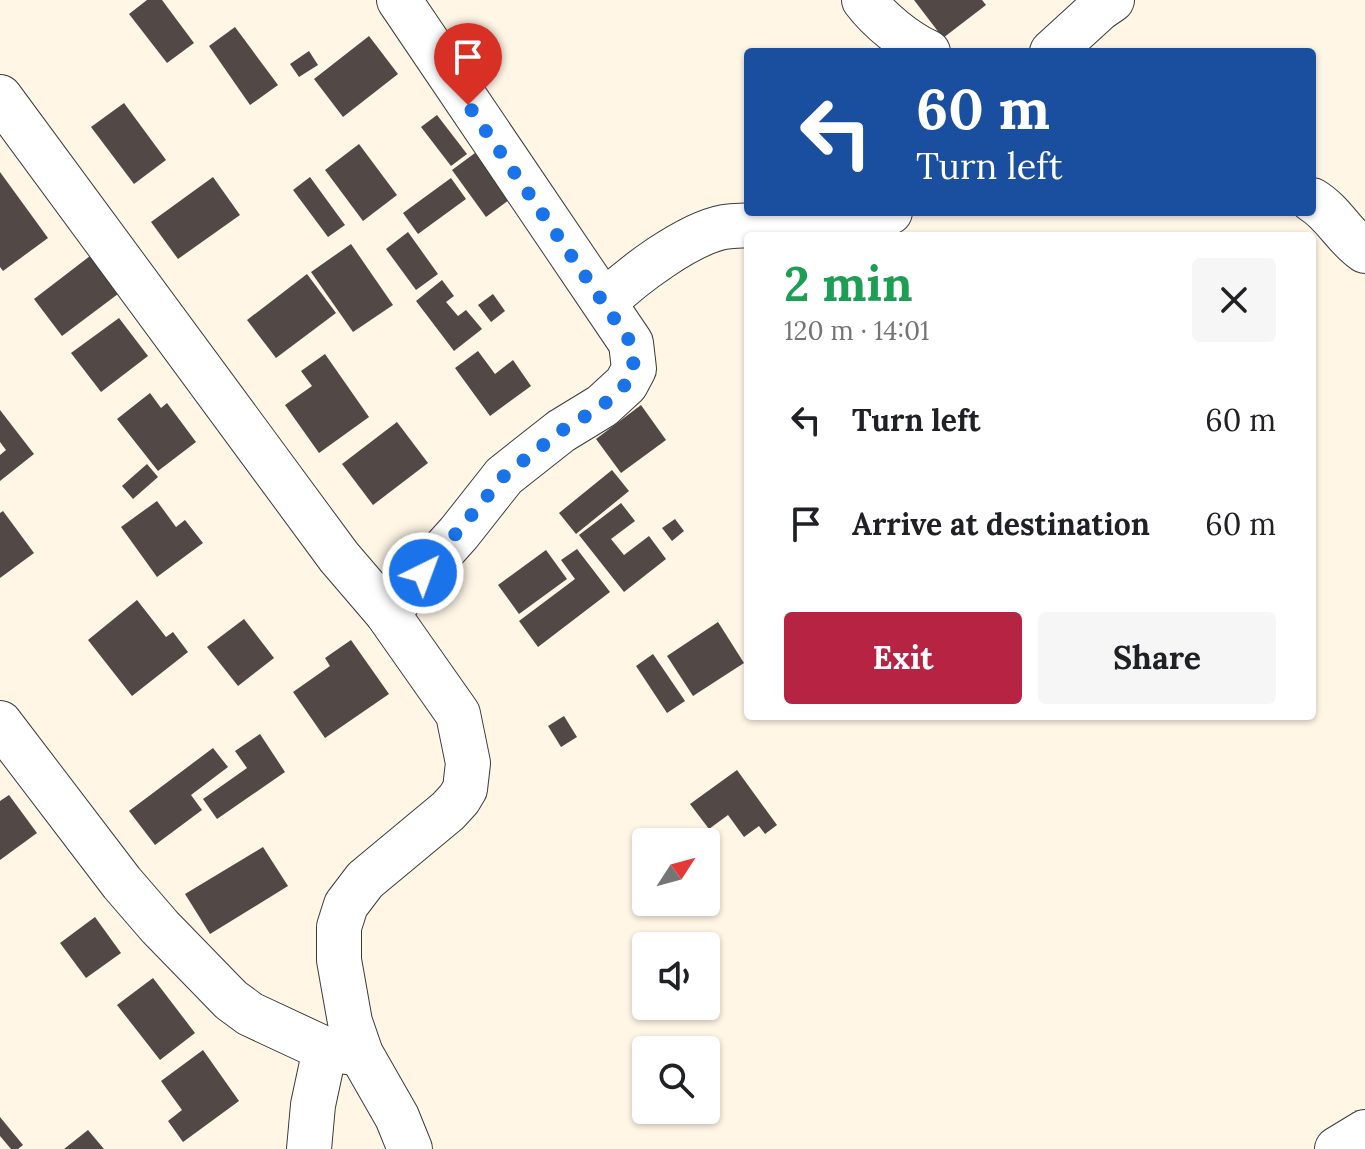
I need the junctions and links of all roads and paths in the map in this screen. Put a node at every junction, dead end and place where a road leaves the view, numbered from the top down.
1 (399, 0) edge
2 (864, 0) edge
3 (1112, 0) edge
4 (922, 48) edge
5 (1056, 48) edge
6 (0, 97) edge
7 (1316, 203) edge
8 (873, 216) edge
9 (1365, 251) edge
10 (605, 302) junction
11 (387, 613) junction
12 (0, 723) edge
13 (343, 1052) junction
14 (1365, 1132) edge
15 (309, 1149) edge
16 (410, 1149) edge
17 (1337, 1149) edge

1 - 10 street
2 - 4 street
3 - 5 street
6 - 11 street
7 - 9 street
8 - 10 street
10 - 11 street
11 - 13 street
12 - 13 street
13 - 15 street
13 - 16 street
14 - 17 street

